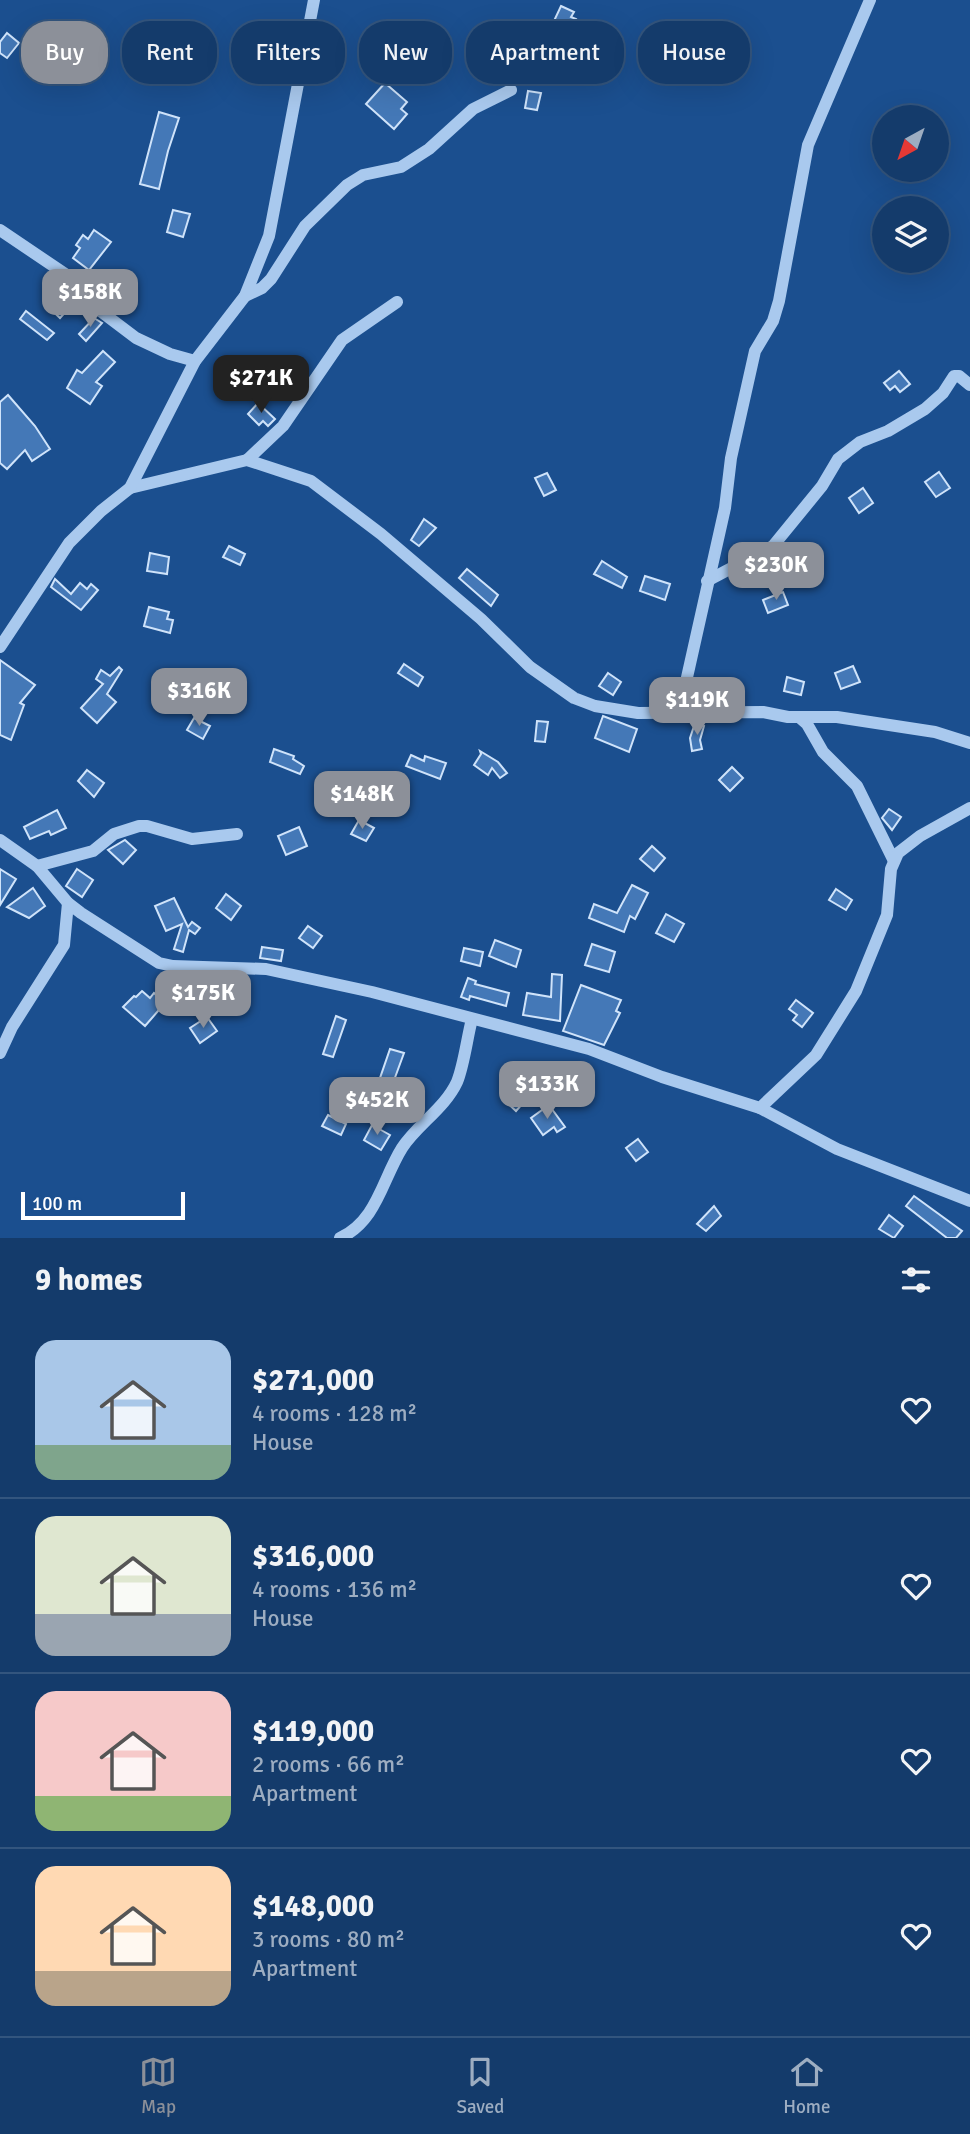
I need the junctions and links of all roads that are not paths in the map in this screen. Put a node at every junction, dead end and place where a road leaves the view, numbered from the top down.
1 (314, 0) edge
2 (870, 0) edge
3 (512, 90) dead end
4 (0, 230) edge
5 (245, 296) junction
6 (397, 302) dead end
7 (195, 361) junction
8 (970, 385) edge
9 (247, 460) junction
10 (130, 488) junction
11 (707, 581) junction
12 (0, 647) edge
13 (678, 713) junction
14 (799, 717) junction
15 (970, 743) edge
16 (970, 808) edge
17 (237, 834) dead end
18 (0, 840) edge
19 (894, 861) junction
20 (37, 866) junction
21 (68, 903) junction
22 (472, 1019) junction
23 (0, 1053) edge
24 (760, 1108) junction
25 (970, 1201) edge
26 (340, 1238) edge

1 - 5 street
2 - 11 street
3 - 5 street
4 - 7 street
5 - 7 street
6 - 9 street
7 - 10 street
8 - 11 street
9 - 10 street
9 - 13 street
10 - 12 street
11 - 13 street
13 - 14 street
14 - 15 street
14 - 19 street
16 - 19 street
17 - 20 street
18 - 20 street
19 - 24 street
20 - 21 street
21 - 22 street
21 - 23 street
22 - 24 street
22 - 26 street
24 - 25 street

